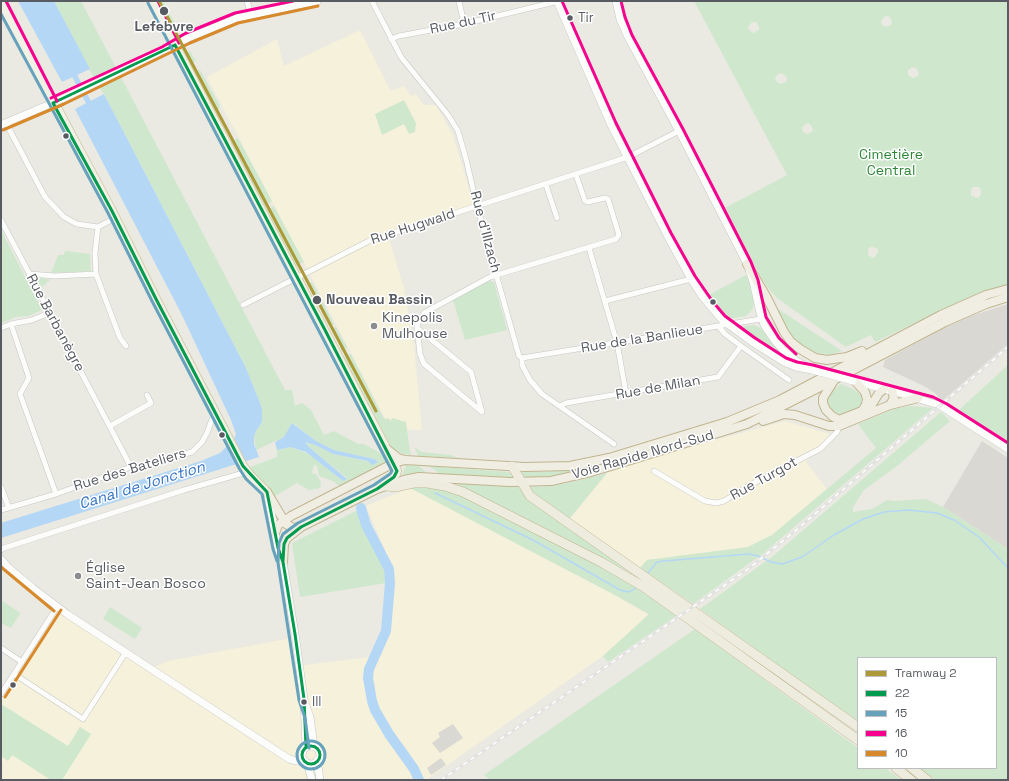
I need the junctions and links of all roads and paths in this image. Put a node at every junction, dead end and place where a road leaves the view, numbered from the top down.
1 (152, 1) edge
2 (247, 1) edge
3 (317, 1) edge
4 (372, 1) edge
5 (459, 1) edge
6 (558, 1) edge
7 (616, 1) edge
8 (1, 3) edge
9 (251, 15) junction
10 (464, 24) junction
11 (391, 39) junction
12 (175, 45) junction
13 (53, 103) junction
14 (4, 124) edge
15 (679, 131) junction
16 (628, 157) junction
17 (576, 175) junction
18 (546, 185) junction
19 (476, 206) junction
20 (115, 218) junction
21 (556, 218) dead end
22 (1, 220) edge
23 (98, 227) junction
24 (589, 248) junction
25 (747, 264) junction
26 (29, 274) junction
27 (96, 274) junction
28 (497, 276) junction
29 (297, 278) junction
30 (691, 279) junction
31 (1008, 289) edge
32 (1008, 297) edge
33 (605, 301) junction
34 (243, 305) dead end
35 (49, 313) junction
36 (761, 319) junction
37 (11, 324) junction
38 (728, 325) junction
39 (720, 326) junction
40 (1, 328) edge
41 (418, 328) junction
42 (617, 343) junction
43 (887, 343) junction
44 (126, 346) dead end
45 (741, 346) junction
46 (522, 358) junction
47 (812, 370) junction
48 (789, 380) dead end
49 (834, 380) junction
50 (854, 381) junction
51 (884, 389) junction
52 (892, 391) junction
53 (626, 393) junction
54 (147, 395) dead end
55 (918, 398) junction
56 (479, 400) junction
57 (473, 404) junction
58 (890, 405) junction
59 (560, 406) junction
60 (862, 411) junction
61 (216, 413) junction
62 (839, 423) junction
63 (747, 424) junction
64 (110, 426) junction
65 (614, 444) dead end
66 (387, 449) junction
67 (1008, 449) edge
68 (405, 460) junction
69 (394, 463) junction
70 (512, 466) junction
71 (131, 467) junction
72 (245, 469) junction
73 (654, 471) dead end
74 (522, 483) junction
75 (387, 486) junction
76 (1, 487) edge
77 (377, 489) junction
78 (267, 492) junction
79 (56, 494) junction
80 (9, 508) junction
81 (1, 510) edge
82 (284, 521) junction
83 (301, 528) junction
84 (275, 532) junction
85 (1, 550) edge
86 (1, 559) edge
87 (283, 562) junction
88 (1, 565) edge
89 (10, 568) junction
90 (57, 607) junction
91 (1, 648) edge
92 (126, 652) junction
93 (22, 662) junction
94 (14, 674) junction
95 (1, 694) edge
96 (304, 699) junction
97 (857, 726) edge
98 (857, 739) edge
99 (314, 746) junction
100 (306, 747) junction
101 (302, 754) junction
102 (285, 755) junction
103 (318, 760) junction
104 (306, 762) junction
105 (897, 769) edge
106 (913, 769) edge
107 (312, 780) edge
108 (320, 780) edge
109 (911, 780) edge
110 (927, 780) edge

1 - 12 main road
2 - 9 street
3 - 9 main road
4 - 11 street, Rue d'Illzach
5 - 10 street
6 - 10 street, Rue du Tir
6 - 16 main road
7 - 15 main road
8 - 13 main road
9 - 12 main road
10 - 11 street, Rue du Tir
11 - 19 street, Rue d'Illzach
12 - 13 main road
12 - 29 main road
13 - 14 main road
13 - 20 main road
14 - 23 street
15 - 16 street, Rue Hugwald
15 - 25 main road
16 - 17 street, Rue Hugwald
16 - 30 main road
17 - 18 street, Rue Hugwald
17 - 24 street
18 - 19 street, Rue Hugwald
18 - 21 street
19 - 28 street, Rue d'Illzach
19 - 29 street, Rue Hugwald
20 - 23 street
20 - 61 main road
22 - 26 street, Rue Barbanègre
23 - 27 street
24 - 28 street
24 - 33 street
25 - 36 main road
25 - 43 highway
26 - 27 street
26 - 35 street, Rue Barbanègre
27 - 44 street
28 - 41 street
28 - 46 street, Rue d'Illzach
29 - 34 street, Rue Hugwald
29 - 66 main road
30 - 33 street
30 - 38 main road
31 - 43 highway, Voie Rapide Nord-Sud
32 - 49 highway, Voie Rapide Nord-Sud
33 - 42 street
35 - 37 street
35 - 64 street, Rue Barbanègre
36 - 38 street, Rue de la Banlieue
36 - 47 main road
37 - 40 street
37 - 79 street
38 - 39 street, Rue de la Banlieue
38 - 47 main road
39 - 42 street, Rue de la Banlieue
39 - 45 street
41 - 56 street
41 - 57 street
42 - 46 street, Rue de la Banlieue
42 - 53 street
43 - 70 highway, Voie Rapide Nord-Sud
45 - 48 street
45 - 53 street, Rue de Milan
46 - 59 street, Rue d'Illzach
47 - 50 main road, bridge
49 - 62 highway
49 - 63 highway, Voie Rapide Nord-Sud
50 - 51 main road
50 - 60 highway
51 - 52 main road
51 - 60 highway
52 - 55 main road
52 - 58 highway
53 - 59 street, Rue de Milan
54 - 64 street
55 - 58 highway
55 - 67 main road
56 - 57 street
56 - 57 street
58 - 62 highway
59 - 65 street, Rue d'Illzach
60 - 62 highway
61 - 71 street, Rue des Bateliers
61 - 72 main road
62 - 63 highway
62 - 73 street, Rue Turgot
63 - 74 highway, Voie Rapide Nord-Sud
64 - 71 street, Rue Barbanègre
66 - 68 highway
66 - 69 main road
68 - 69 highway, Voie Rapide Nord-Sud
68 - 70 highway, Voie Rapide Nord-Sud
69 - 77 main road
69 - 82 highway, Voie Rapide Nord-Sud
70 - 74 highway
71 - 79 street, Rue des Bateliers
72 - 78 main road
72 - 85 street
74 - 75 highway, Voie Rapide Nord-Sud
74 - 97 highway
75 - 77 highway, Voie Rapide Nord-Sud
75 - 98 highway
76 - 80 street
77 - 83 highway, Voie Rapide Nord-Sud
78 - 82 highway
78 - 84 main road
79 - 80 street, Rue des Bateliers
80 - 81 street, Rue des Bateliers
82 - 83 highway
82 - 84 highway, Voie Rapide Nord-Sud
83 - 87 highway, Voie Rapide Nord-Sud
84 - 87 main road
86 - 89 main road
87 - 96 main road
88 - 89 main road
89 - 90 main road
90 - 92 main road
90 - 93 street
91 - 93 street
92 - 94 street
92 - 102 main road
93 - 94 street
94 - 95 street
96 - 99 main road
96 - 100 main road
99 - 100 main road
99 - 103 main road
100 - 101 main road
101 - 102 main road
101 - 104 main road
102 - 104 main road
103 - 104 main road
103 - 108 main road
104 - 107 main road
105 - 109 highway
106 - 110 highway

